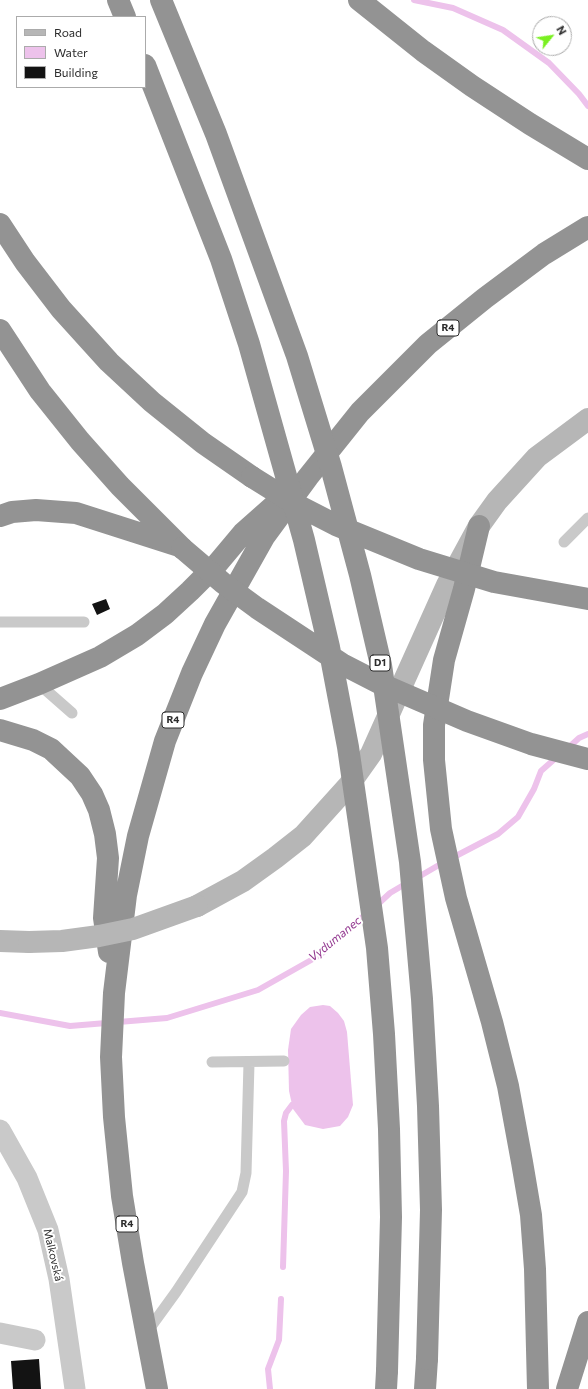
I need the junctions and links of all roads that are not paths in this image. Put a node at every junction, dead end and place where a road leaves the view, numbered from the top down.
1 (118, 0) edge
2 (161, 0) edge
3 (359, 0) edge
4 (125, 16) edge
5 (146, 68) edge
6 (588, 159) edge
7 (0, 224) edge
8 (588, 227) edge
9 (0, 330) edge
10 (588, 419) edge
11 (308, 476) junction
12 (0, 516) edge
13 (588, 518) edge
14 (479, 526) junction
15 (564, 542) dead end
16 (182, 548) junction
17 (588, 599) edge
18 (0, 622) edge
19 (84, 622) dead end
20 (39, 684) junction
21 (0, 699) edge
22 (72, 713) dead end
23 (0, 730) edge
24 (588, 759) edge
25 (0, 940) edge
26 (114, 993) junction
27 (284, 1061) dead end
28 (212, 1062) dead end
29 (249, 1063) junction
30 (0, 1130) edge
31 (588, 1322) edge
32 (0, 1333) edge
33 (146, 1333) junction
34 (35, 1340) dead end
35 (387, 1380) edge
36 (75, 1389) edge
37 (157, 1389) edge
38 (425, 1389) edge
39 (538, 1389) edge
40 (567, 1389) edge

1 - 4 highway
2 - 38 highway, D1, bridge
3 - 6 highway
5 - 35 highway, bridge
7 - 17 highway, bridge
8 - 11 highway, R4
9 - 16 highway
10 - 14 main road
11 - 20 highway
11 - 26 highway, R4
12 - 16 highway
13 - 15 lane
14 - 25 main road, bridge
14 - 39 highway
16 - 24 highway, bridge
18 - 19 lane
20 - 21 highway
20 - 22 lane
23 - 26 highway
26 - 33 highway, R4
27 - 29 lane
28 - 29 lane
29 - 33 lane
30 - 36 street, Malkovská
31 - 40 highway
32 - 34 street
33 - 37 highway, R4

